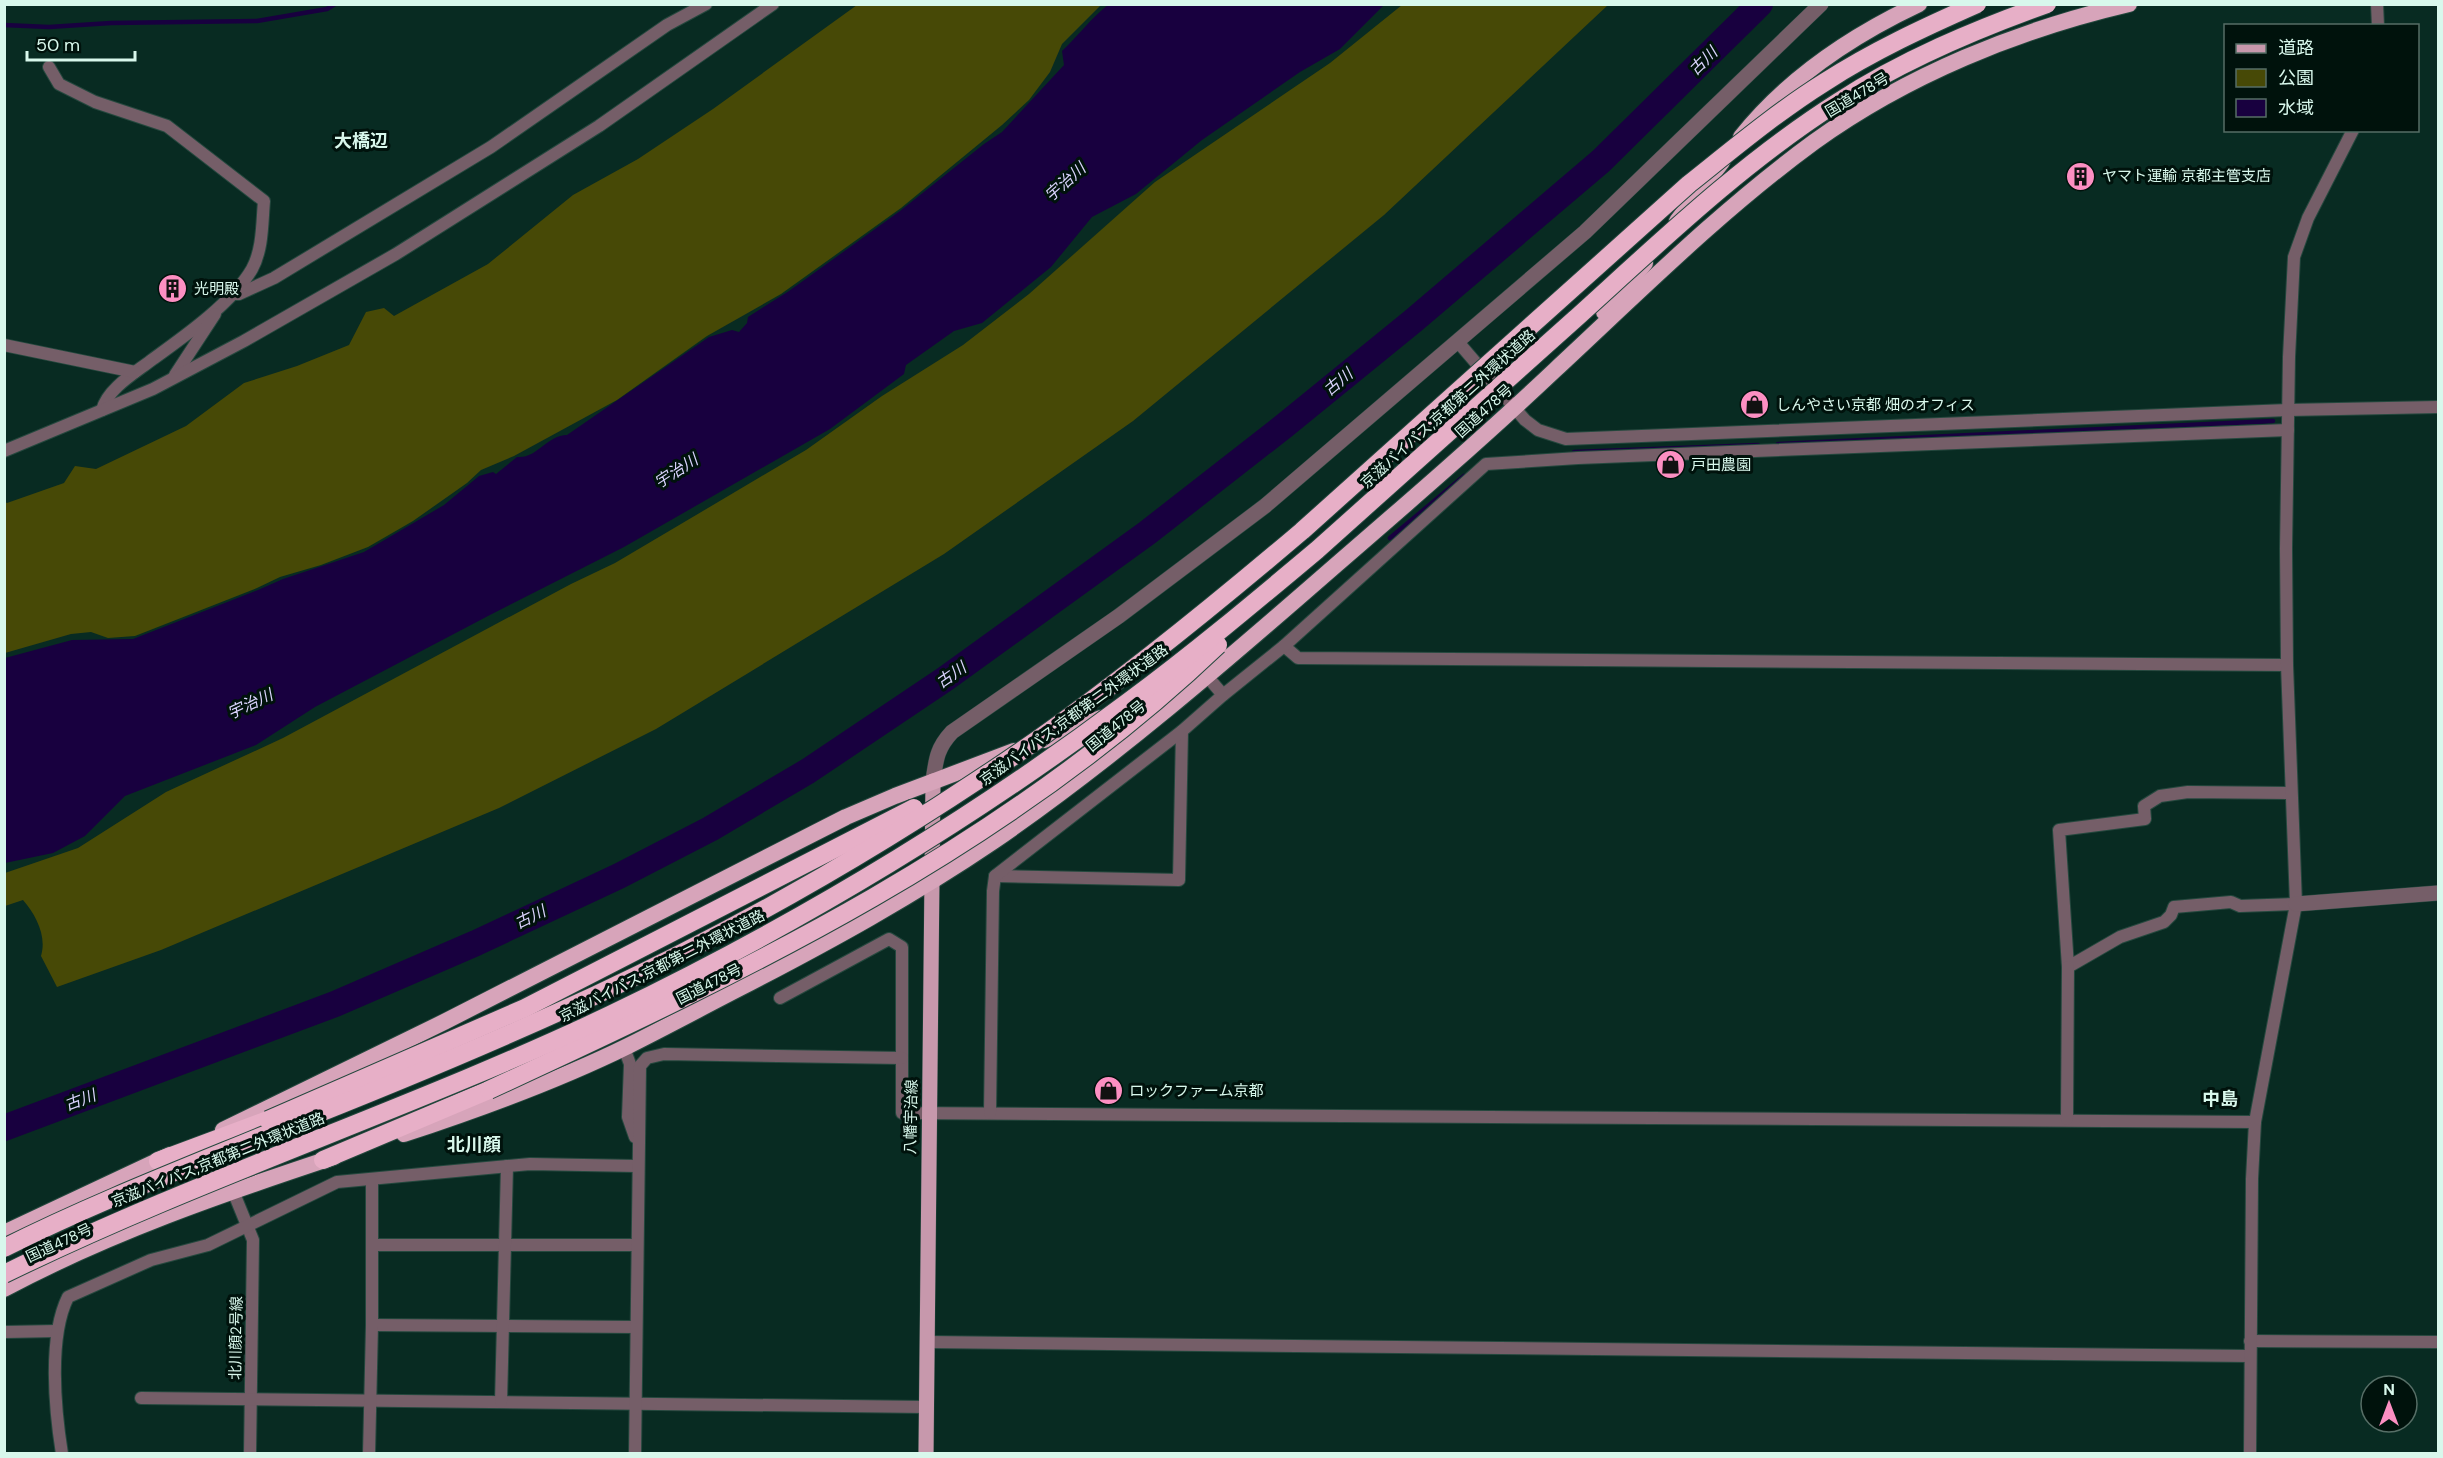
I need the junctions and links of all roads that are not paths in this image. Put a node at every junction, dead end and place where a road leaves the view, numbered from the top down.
1 (706, 4) edge
2 (773, 4) edge
3 (1821, 4) edge
4 (1919, 4) edge
5 (1977, 4) edge
6 (2047, 4) edge
7 (2129, 4) edge
8 (2377, 4) edge
9 (2378, 24) edge
10 (49, 67) dead end
11 (2352, 132) edge
12 (234, 294) junction
13 (221, 305) junction
14 (1458, 342) junction
15 (4, 345) edge
16 (135, 372) junction
17 (175, 376) junction
18 (1512, 405) junction
19 (2439, 407) edge
20 (102, 410) junction
21 (2288, 410) junction
22 (2288, 430) junction
23 (1578, 440) junction
24 (4, 451) edge
25 (1578, 458) junction
26 (1317, 550) junction
27 (1284, 646) junction
28 (2287, 665) junction
29 (1206, 675) junction
30 (1223, 694) junction
31 (1182, 731) junction
32 (933, 781) junction
33 (962, 790) junction
34 (2291, 793) junction
35 (995, 876) junction
36 (932, 881) junction
37 (2439, 893) edge
38 (2296, 904) junction
39 (2068, 967) junction
40 (780, 998) dead end
41 (624, 1048) junction
42 (902, 1058) junction
43 (929, 1113) junction
44 (990, 1113) junction
45 (2067, 1119) junction
46 (2255, 1122) junction
47 (638, 1144) junction
48 (323, 1160) junction
49 (158, 1161) junction
50 (507, 1166) junction
51 (637, 1166) junction
52 (372, 1180) junction
53 (233, 1191) junction
54 (245, 1226) junction
55 (4, 1233) edge
56 (372, 1245) junction
57 (505, 1245) junction
58 (636, 1245) junction
59 (4, 1248) edge
60 (4, 1274) edge
61 (4, 1289) edge
62 (372, 1325) junction
63 (503, 1326) junction
64 (636, 1327) junction
65 (57, 1331) junction
66 (4, 1332) edge
67 (2250, 1341) junction
68 (927, 1342) junction
69 (2439, 1342) edge
70 (2250, 1356) junction
71 (141, 1398) dead end
72 (250, 1400) junction
73 (370, 1401) junction
74 (501, 1402) junction
75 (635, 1404) junction
76 (926, 1407) junction
77 (62, 1454) edge
78 (250, 1454) edge
79 (369, 1454) edge
80 (635, 1454) edge
81 (926, 1454) edge
82 (2250, 1454) edge

1 - 12 street
2 - 17 street
3 - 14 street
4 - 18 highway, 国道478号
5 - 33 highway, 京滋バイパス;京都第二外環状道路, bridge
6 - 26 highway, 京滋バイパス;京都第二外環状道路, bridge
7 - 18 highway, 国道478号
8 - 9 street
10 - 12 street
11 - 21 street
12 - 13 street
13 - 16 street
13 - 17 street
14 - 18 street
14 - 32 street
15 - 16 street
16 - 20 street
17 - 20 street
18 - 23 street
18 - 29 highway, 国道478号
18 - 32 highway, 国道478号
19 - 21 street
20 - 24 street
21 - 22 street
21 - 23 street
22 - 25 street
22 - 28 street
23 - 25 street
25 - 27 street
26 - 48 highway, bridge
26 - 60 highway, 京滋バイパス;京都第二外環状道路, bridge
27 - 28 street
27 - 30 street
28 - 34 street
29 - 30 street
29 - 36 highway, 国道478号
30 - 31 street
31 - 35 street
31 - 35 street
32 - 36 main road, 八幡宇治線
32 - 49 highway, 国道478号
33 - 49 highway, bridge
33 - 59 highway, 京滋バイパス;京都第二外環状道路, bridge
34 - 38 street
34 - 39 street
35 - 44 street
36 - 41 highway, 国道478号
36 - 43 main road, 八幡宇治線
37 - 38 street
38 - 39 street
38 - 46 street
39 - 45 street
40 - 42 street
41 - 47 street
41 - 48 highway, 国道478号
42 - 43 street
42 - 47 street
43 - 44 street
43 - 68 main road, 八幡宇治線
44 - 45 street
45 - 46 street
46 - 67 street
47 - 51 street
48 - 53 highway, 国道478号
49 - 55 highway, 国道478号
50 - 51 street
50 - 52 street
50 - 57 street
51 - 58 street
52 - 54 street
52 - 56 street
53 - 54 street, 北川顔2号線
53 - 61 highway, 国道478号
54 - 65 street
54 - 72 street, 北川顔2号線
56 - 57 street
56 - 62 street
57 - 58 street
57 - 63 street
58 - 64 street
62 - 63 street
62 - 73 street
63 - 64 street
63 - 74 street
64 - 75 street
65 - 66 street
65 - 77 street
67 - 69 street
67 - 70 street
68 - 70 street
68 - 76 main road, 八幡宇治線
70 - 82 street
71 - 72 street
72 - 73 street
72 - 78 street, 北川顔2号線
73 - 74 street
73 - 79 street
74 - 75 street
75 - 76 street
75 - 80 street
76 - 81 main road, 八幡宇治線

